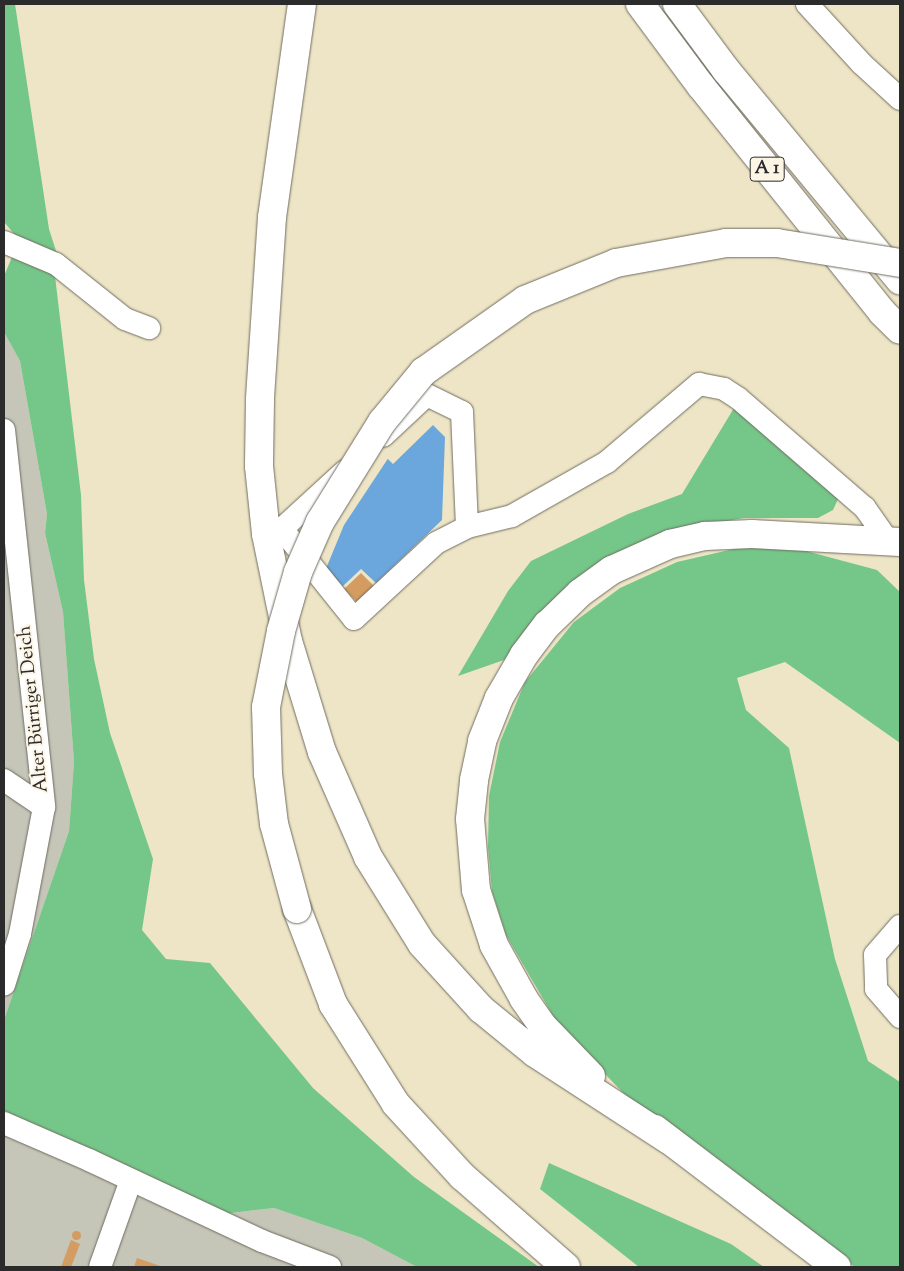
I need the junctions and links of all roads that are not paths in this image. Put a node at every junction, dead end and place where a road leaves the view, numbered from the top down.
1 (302, 4) edge
2 (640, 4) edge
3 (677, 4) edge
4 (807, 4) edge
5 (900, 98) edge
6 (4, 242) edge
7 (900, 263) edge
8 (900, 280) edge
9 (149, 328) dead end
10 (900, 330) edge
11 (4, 435) edge
12 (467, 527) junction
13 (894, 542) edge
14 (4, 780) edge
15 (44, 807) junction
16 (900, 926) edge
17 (12, 932) edge
18 (4, 985) edge
19 (900, 1017) edge
20 (4, 1124) edge
21 (669, 1140) junction
22 (131, 1180) junction
23 (558, 1261) edge
24 (100, 1267) edge
25 (330, 1267) edge
26 (837, 1267) edge

1 - 21 highway, bridge
2 - 10 highway, A 1
3 - 8 highway, A 1
4 - 5 lane
6 - 9 lane
7 - 23 highway, bridge
11 - 15 lane, Alter Bürriger Deich
12 - 12 lane
12 - 13 lane
13 - 21 highway
14 - 15 lane
15 - 17 lane, Alter Bürriger Deich
16 - 19 lane
17 - 18 lane, Alter Bürriger Deich
20 - 22 lane
21 - 26 highway
22 - 24 lane
22 - 25 lane

